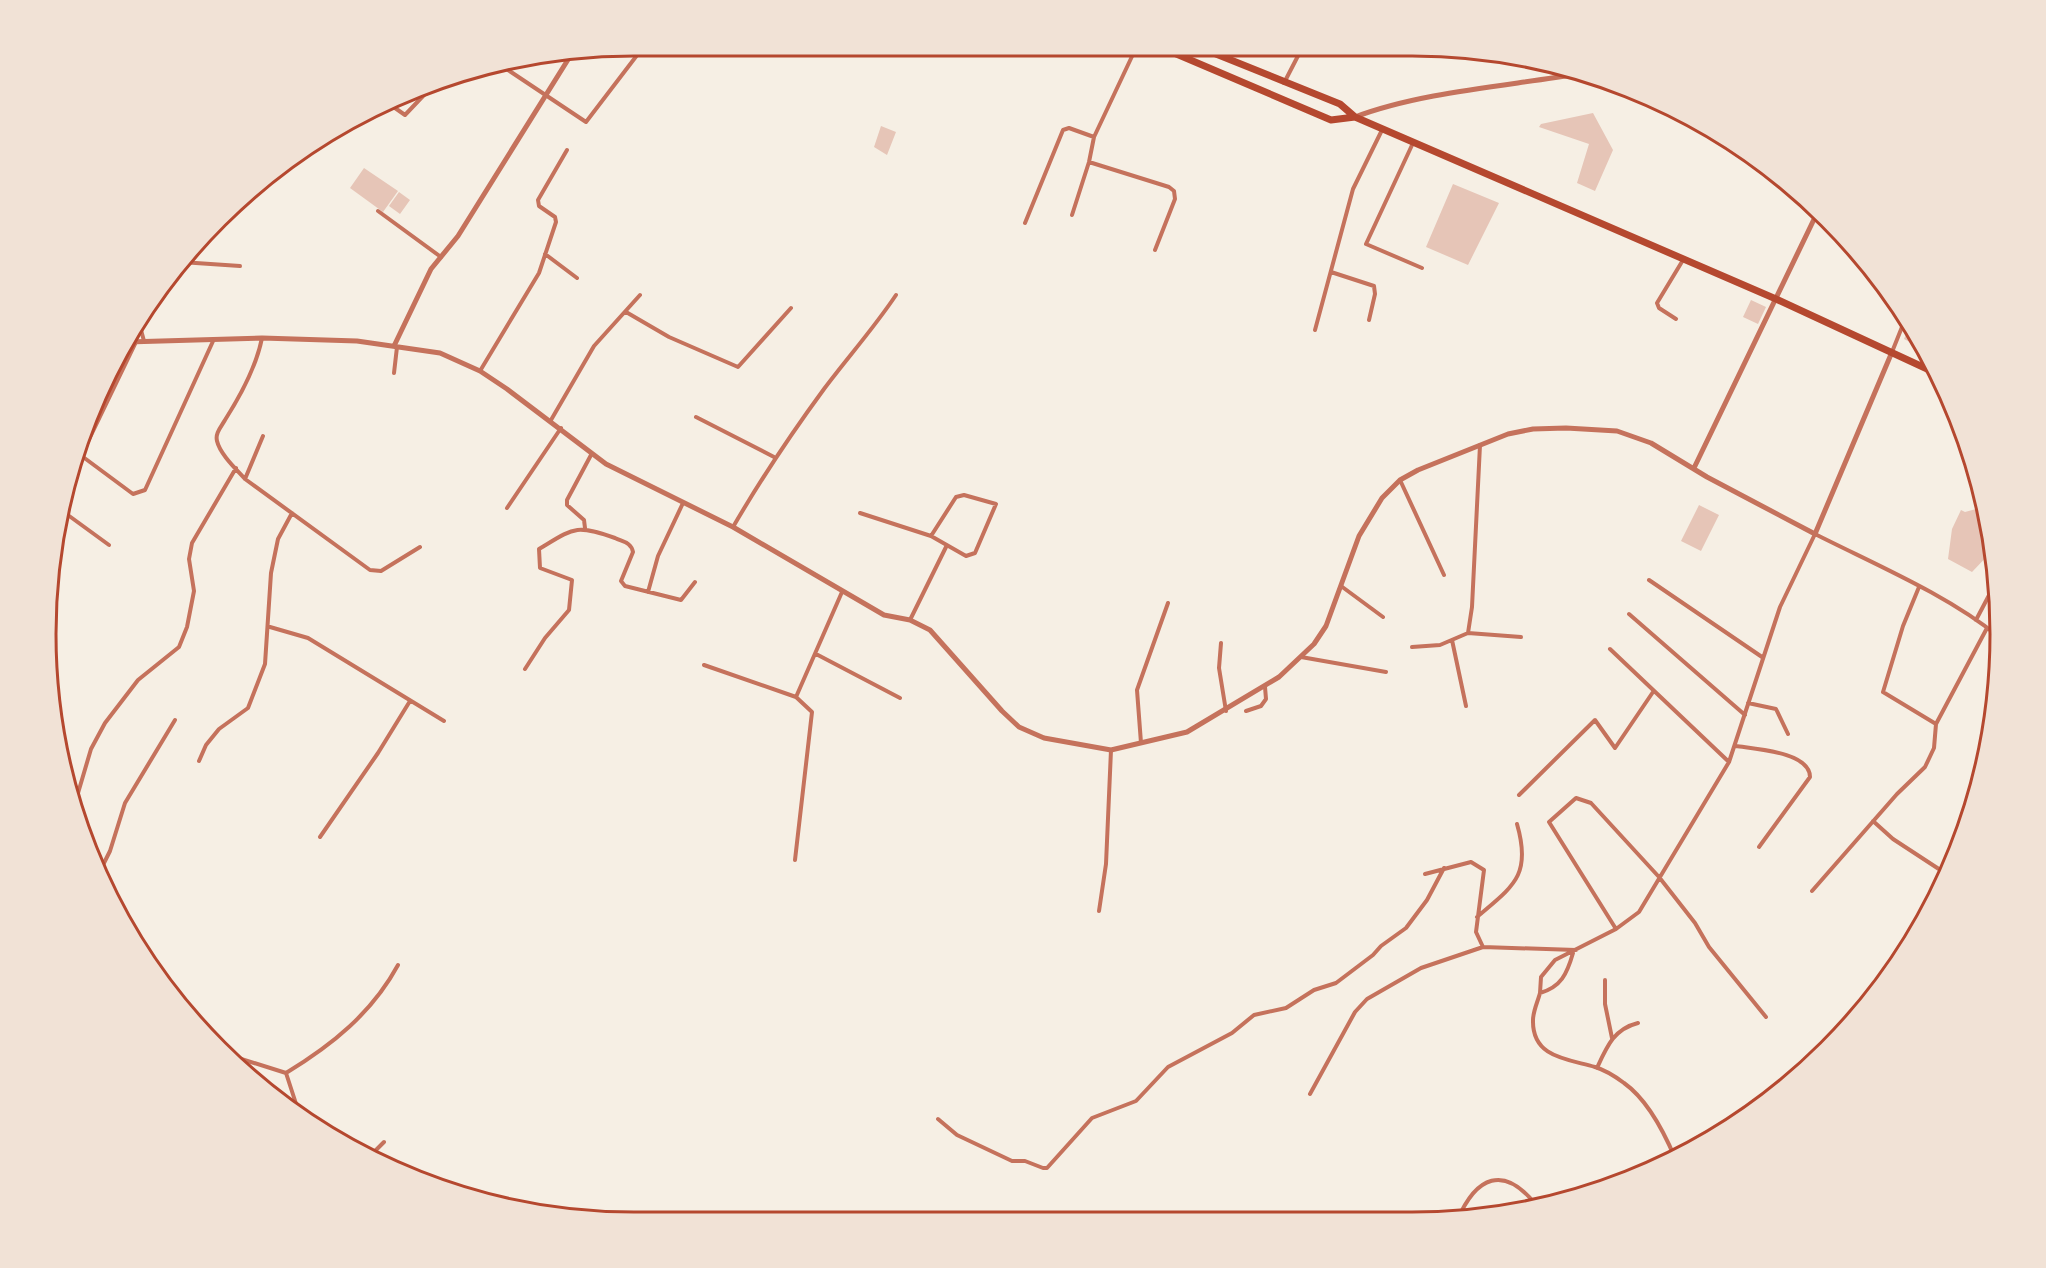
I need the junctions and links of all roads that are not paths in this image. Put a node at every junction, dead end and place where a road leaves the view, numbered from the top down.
1 (636, 56) edge
2 (1132, 56) edge
3 (1182, 56) edge
4 (1220, 56) edge
5 (1298, 56) edge
6 (568, 59) edge
7 (508, 70) edge
8 (1565, 76) edge
9 (1283, 83) junction
10 (547, 95) junction
11 (423, 96) edge
12 (395, 108) edge
13 (1355, 117) junction
14 (1382, 130) junction
15 (1094, 137) junction
16 (1414, 143) junction
17 (567, 150) dead end
18 (1089, 162) junction
19 (378, 212) dead end
20 (1072, 215) dead end
21 (1815, 219) edge
22 (1025, 223) dead end
23 (1155, 250) dead end
24 (544, 254) junction
25 (441, 257) junction
26 (1683, 260) junction
27 (191, 263) edge
28 (240, 266) dead end
29 (1422, 268) dead end
30 (1331, 272) junction
31 (577, 278) dead end
32 (640, 295) dead end
33 (896, 295) dead end
34 (1776, 299) junction
35 (791, 308) dead end
36 (626, 312) junction
37 (1676, 319) dead end
38 (1369, 320) dead end
39 (1902, 327) edge
40 (1316, 330) dead end
41 (141, 332) edge
42 (262, 338) junction
43 (214, 339) junction
44 (144, 341) junction
45 (136, 342) joint
46 (396, 346) junction
47 (1892, 352) junction
48 (1926, 368) edge
49 (480, 371) junction
50 (394, 373) dead end
51 (696, 417) dead end
52 (551, 420) junction
53 (561, 428) junction
54 (92, 434) edge
55 (263, 436) dead end
56 (1480, 444) junction
57 (591, 455) junction
58 (774, 457) junction
59 (83, 458) edge
60 (236, 468) junction
61 (1694, 468) junction
62 (245, 479) junction
63 (1400, 480) junction
64 (683, 503) junction
65 (507, 508) dead end
66 (292, 513) junction
67 (860, 513) dead end
68 (68, 515) edge
69 (733, 527) junction
70 (585, 528) junction
71 (1815, 534) junction
72 (931, 536) junction
73 (946, 544) junction
74 (109, 545) dead end
75 (420, 547) dead end
76 (1444, 575) dead end
77 (1649, 580) dead end
78 (695, 582) dead end
79 (1340, 585) junction
80 (1919, 587) junction
81 (648, 592) junction
82 (842, 592) junction
83 (1989, 595) edge
84 (1168, 603) dead end
85 (1629, 615) dead end
86 (1383, 617) dead end
87 (910, 620) junction
88 (1976, 620) junction
89 (270, 627) junction
90 (1987, 628) junction
91 (1990, 630) edge
92 (1468, 633) junction
93 (1521, 637) dead end
94 (1452, 640) junction
95 (1221, 643) dead end
96 (1412, 646) dead end
97 (1610, 650) dead end
98 (816, 654) junction
99 (1301, 657) junction
100 (1762, 657) junction
101 (704, 665) dead end
102 (525, 669) dead end
103 (1386, 672) dead end
104 (1265, 687) junction
105 (1653, 692) junction
106 (796, 697) junction
107 (900, 698) dead end
108 (410, 700) junction
109 (1748, 703) junction
110 (1466, 706) dead end
111 (1226, 711) junction
112 (1246, 711) dead end
113 (1744, 715) junction
114 (175, 720) dead end
115 (444, 721) dead end
116 (1936, 724) junction
117 (1788, 734) dead end
118 (1141, 744) junction
119 (1736, 746) junction
120 (1111, 750) junction
121 (198, 761) dead end
122 (1729, 762) junction
123 (78, 793) edge
124 (1519, 795) dead end
125 (1873, 821) junction
126 (1517, 824) dead end
127 (320, 837) dead end
128 (1760, 847) dead end
129 (795, 860) dead end
130 (104, 864) edge
131 (1444, 868) junction
132 (1940, 870) edge
133 (1425, 874) dead end
134 (1659, 877) junction
135 (1812, 891) dead end
136 (1099, 911) dead end
137 (1476, 918) junction
138 (1616, 929) junction
139 (1483, 947) junction
140 (1575, 951) junction
141 (398, 965) dead end
142 (1605, 981) dead end
143 (1540, 993) junction
144 (1766, 1017) dead end
145 (1638, 1023) dead end
146 (1612, 1038) junction
147 (242, 1059) edge
148 (1597, 1068) junction
149 (286, 1072) junction
150 (1310, 1094) dead end
151 (296, 1103) edge
152 (938, 1119) dead end
153 (384, 1142) dead end
154 (375, 1151) edge
155 (1672, 1151) edge
156 (1532, 1199) edge
157 (1462, 1210) edge

1 - 10 street
2 - 15 street
3 - 13 main road
4 - 9 main road
5 - 9 street
6 - 10 street
7 - 10 street
8 - 13 street
9 - 13 main road
10 - 25 street
11 - 12 street
13 - 14 main road
14 - 16 main road
14 - 30 street
15 - 18 street
15 - 22 street
16 - 26 main road
16 - 29 street
17 - 24 street
18 - 20 street
18 - 23 street
19 - 25 street
21 - 34 street
24 - 31 street
24 - 49 street
25 - 46 street
26 - 34 main road
26 - 37 street
27 - 28 street
30 - 38 street
30 - 40 street
32 - 36 street
33 - 58 street
34 - 47 main road
34 - 61 street
35 - 36 street
36 - 52 street
39 - 47 street
41 - 44 street
42 - 43 street
42 - 46 street
42 - 60 street
43 - 44 street
43 - 59 street
44 - 45 street
45 - 54 street
46 - 49 street
46 - 50 street
47 - 48 main road
47 - 71 street
49 - 52 street
51 - 58 street
52 - 53 street
53 - 57 street
53 - 65 street
55 - 62 street
56 - 61 street
56 - 63 street
56 - 92 street
57 - 64 street
57 - 70 street
58 - 69 street
60 - 62 street
60 - 123 street
61 - 71 street
62 - 66 street
63 - 76 street
63 - 79 street
64 - 69 street
64 - 81 street
66 - 75 street
66 - 89 street
67 - 72 street
68 - 74 street
69 - 82 street
70 - 81 street
70 - 102 street
71 - 80 street
71 - 100 street
72 - 73 street
72 - 73 street
73 - 87 street
77 - 100 street
78 - 81 street
79 - 86 street
79 - 99 street
80 - 88 street
80 - 116 street
82 - 87 street
82 - 98 street
83 - 88 street
84 - 118 street
85 - 113 street
87 - 120 street
88 - 90 street
89 - 108 street
89 - 121 street
90 - 91 street
90 - 116 street
92 - 93 street
92 - 94 street
94 - 96 street
94 - 110 street
95 - 111 street
97 - 105 street
98 - 106 street
98 - 107 street
99 - 103 street
99 - 104 street
100 - 109 street
101 - 106 street
104 - 111 street
104 - 112 street
105 - 122 street
105 - 124 street
106 - 129 street
108 - 115 street
108 - 127 street
109 - 113 street
109 - 117 street
111 - 118 street
113 - 119 street
114 - 130 street
116 - 125 street
118 - 120 street
119 - 122 street
119 - 128 street
120 - 136 street
122 - 134 street
125 - 132 street
125 - 135 street
126 - 137 street
131 - 133 street
131 - 137 street
131 - 152 street
134 - 138 street
134 - 138 street
134 - 144 street
137 - 139 street
138 - 140 street
139 - 140 street
139 - 150 street
140 - 143 street
140 - 143 street
141 - 149 street
142 - 146 street
143 - 148 street
145 - 146 street
146 - 148 street
147 - 149 street
148 - 155 street
149 - 151 street
153 - 154 street
156 - 157 street

